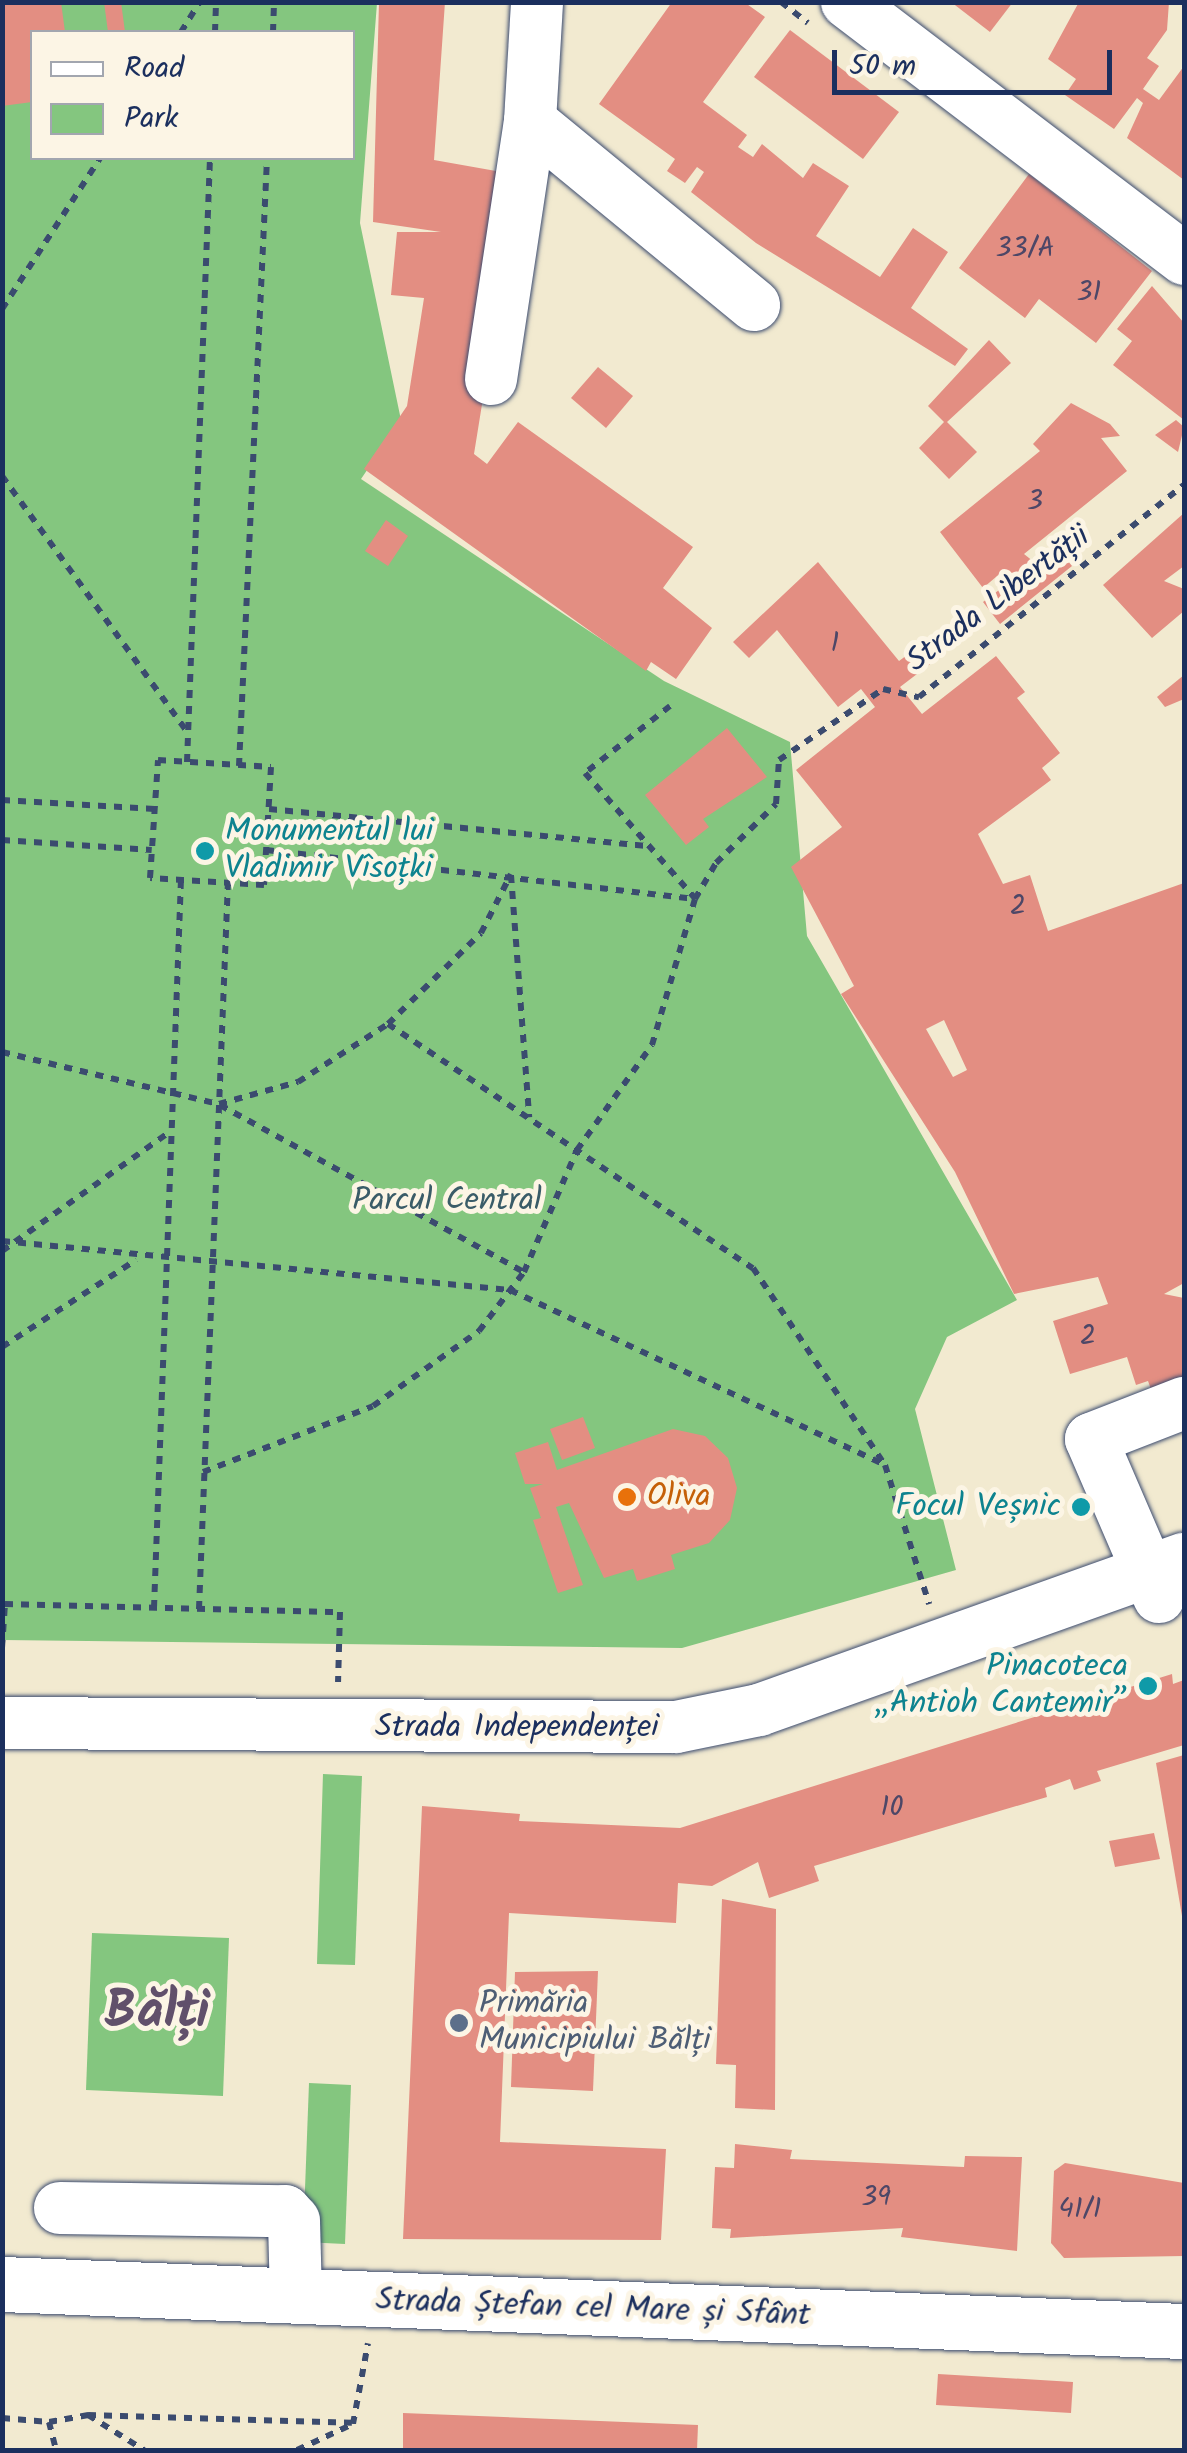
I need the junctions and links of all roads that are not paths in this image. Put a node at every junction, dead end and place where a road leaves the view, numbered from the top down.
1 (536, 2) edge
2 (847, 2) edge
3 (530, 121) junction
4 (1184, 259) edge
5 (754, 305) dead end
6 (491, 378) dead end
7 (1184, 1404) edge
8 (1170, 1574) edge
9 (2, 1723) edge
10 (60, 2208) dead end
11 (2, 2284) edge
12 (296, 2296) junction
13 (1184, 2331) edge

1 - 3 street
2 - 4 street
3 - 5 street
3 - 6 street
7 - 8 street
8 - 9 street, Strada Independenței
10 - 12 street
11 - 12 main road, Strada Ștefan cel Mare și Sfânt
12 - 13 main road, Strada Ștefan cel Mare și Sfânt

